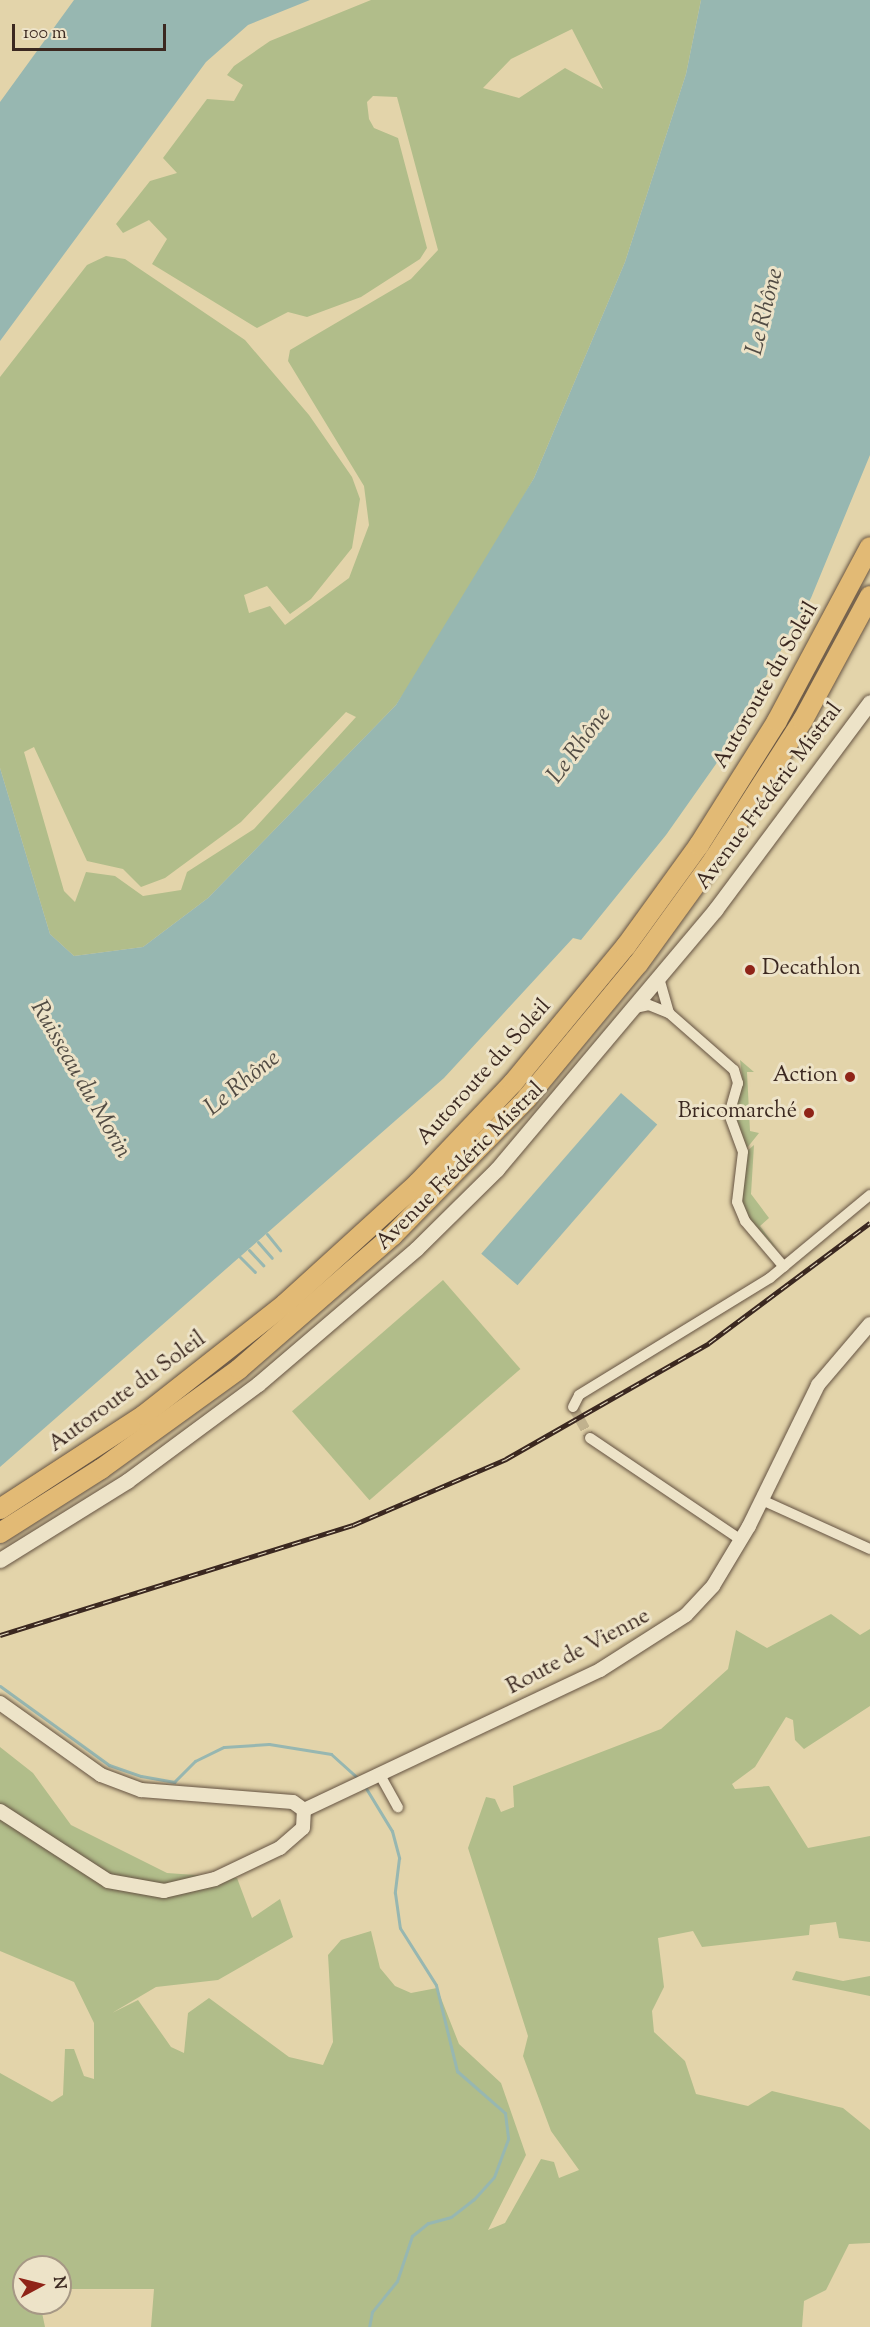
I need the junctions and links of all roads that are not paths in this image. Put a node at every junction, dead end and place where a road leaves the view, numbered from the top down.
1 (870, 546) edge
2 (870, 596) edge
3 (870, 688) edge
4 (866, 706) edge
5 (659, 978) junction
6 (635, 1008) junction
7 (669, 1012) junction
8 (870, 1195) edge
9 (784, 1267) junction
10 (870, 1324) edge
11 (573, 1407) dead end
12 (590, 1438) tunnel mouth
13 (762, 1500) junction
14 (0, 1509) edge
15 (0, 1533) edge
16 (741, 1540) junction
17 (870, 1549) edge
18 (0, 1560) edge
19 (0, 1703) edge
20 (369, 1780) junction
21 (398, 1807) dead end
22 (304, 1810) junction
23 (0, 1811) edge

1 - 14 highway, Autoroute du Soleil
2 - 15 highway, Autoroute du Soleil
3 - 4 main road, Avenue Frédéric Mistral
4 - 5 main road, Avenue Frédéric Mistral
5 - 6 main road, Avenue Frédéric Mistral
5 - 7 street
6 - 7 street
6 - 18 main road, Avenue Frédéric Mistral
7 - 9 street
8 - 9 street
9 - 11 street
10 - 13 street, Route de Vienne
12 - 16 street
13 - 16 street, Route de Vienne
13 - 17 street
16 - 20 street, Route de Vienne
19 - 22 street
20 - 21 street
20 - 22 street, Route de Vienne
22 - 23 street

